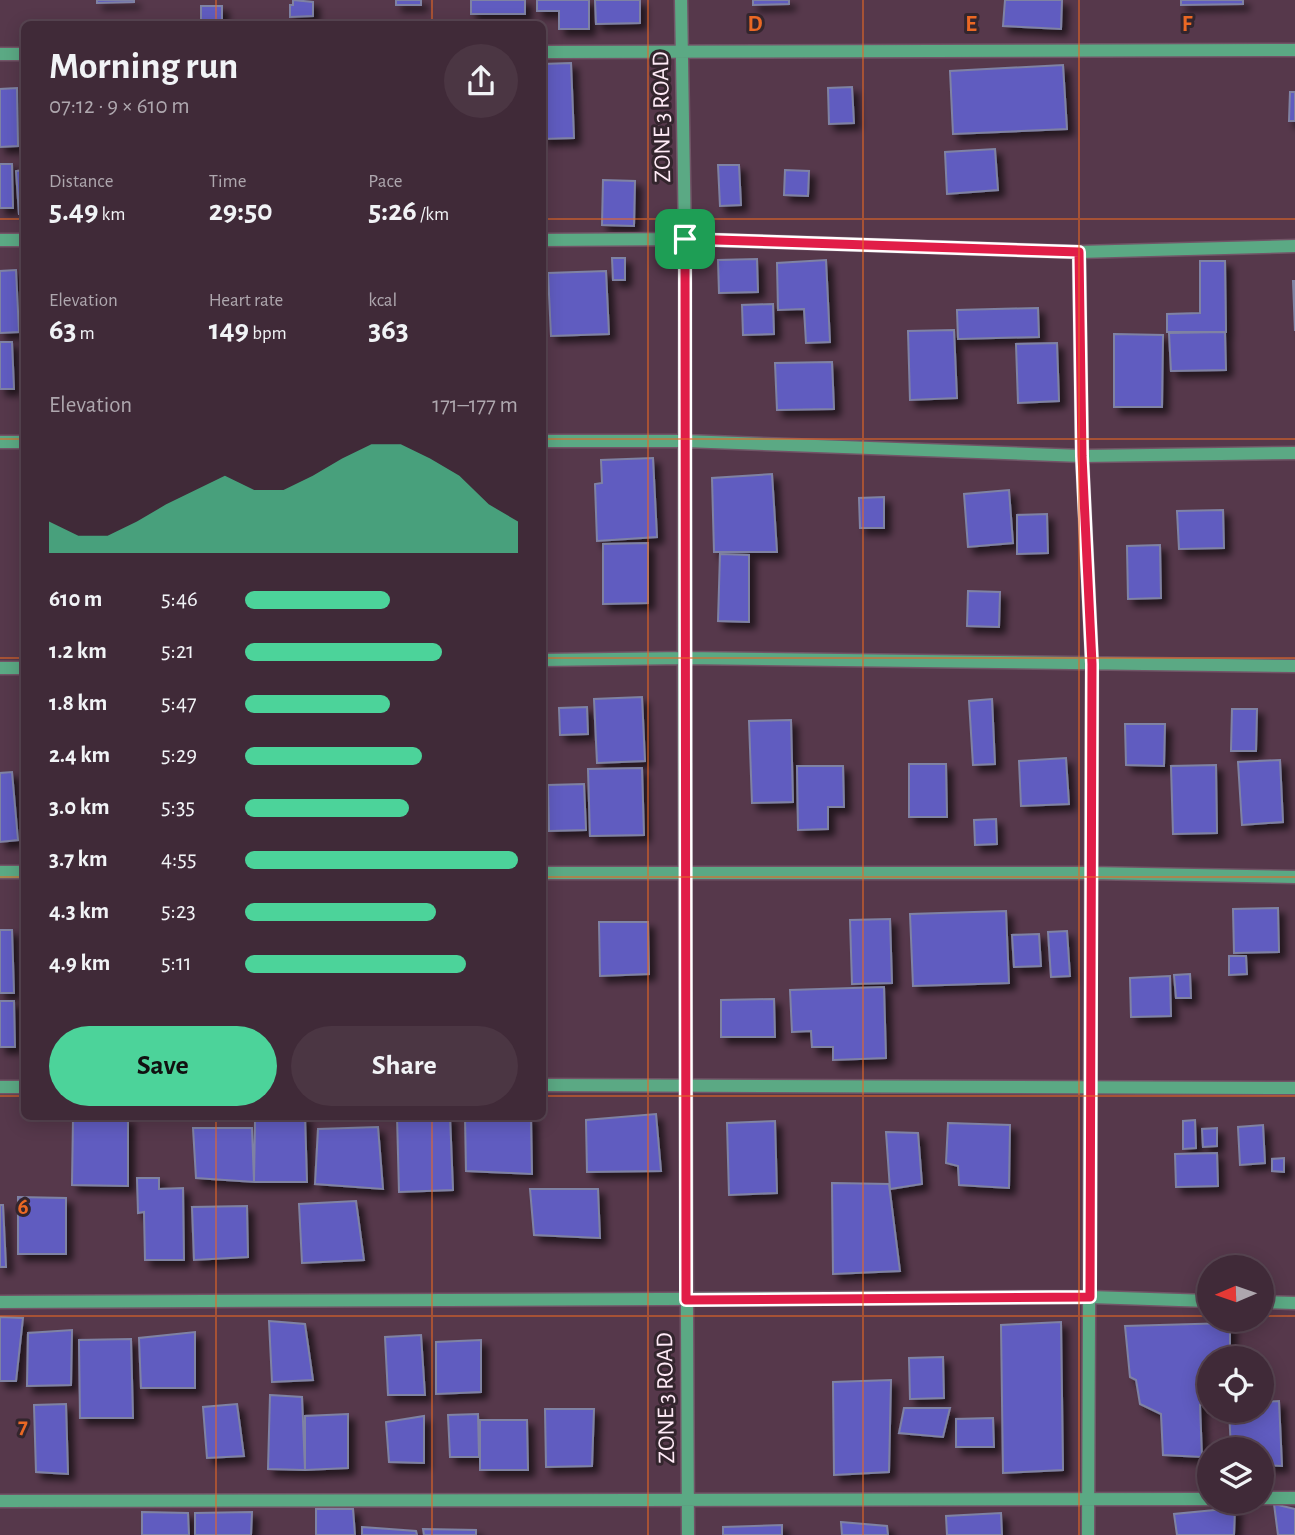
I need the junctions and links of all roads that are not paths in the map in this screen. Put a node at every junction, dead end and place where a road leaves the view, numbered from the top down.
1 (681, 0) edge
2 (1295, 50) edge
3 (546, 52) edge
4 (681, 52) junction
5 (0, 54) edge
6 (21, 54) edge
7 (685, 239) junction
8 (0, 240) edge
9 (21, 240) edge
10 (546, 240) edge
11 (1295, 246) edge
12 (1079, 252) junction
13 (546, 441) edge
14 (685, 441) junction
15 (0, 442) edge
16 (21, 442) edge
17 (1295, 453) edge
18 (1082, 456) junction
19 (684, 657) junction
20 (546, 660) edge
21 (1092, 664) junction
22 (1295, 666) edge
23 (0, 668) edge
24 (21, 668) edge
25 (0, 872) edge
26 (21, 872) edge
27 (546, 873) edge
28 (1091, 873) junction
29 (685, 874) junction
30 (1295, 877) edge
31 (687, 1084) junction
32 (546, 1085) edge
33 (1090, 1086) junction
34 (0, 1087) edge
35 (21, 1087) edge
36 (1295, 1088) edge
37 (1090, 1297) junction
38 (686, 1300) junction
39 (1197, 1301) edge
40 (0, 1302) edge
41 (1274, 1302) edge
42 (1295, 1303) edge
43 (1274, 1498) edge
44 (1295, 1498) edge
45 (1087, 1499) junction
46 (1197, 1499) edge
47 (688, 1500) junction
48 (0, 1501) edge
49 (688, 1535) edge
50 (1088, 1535) edge

1 - 4 street, ZONE 3 ROAD
2 - 4 street
3 - 4 street
4 - 7 street, ZONE 3 ROAD
5 - 6 street
7 - 10 street
7 - 12 street
7 - 14 street, ZONE 3 ROAD
8 - 9 street
11 - 12 street
12 - 18 street
13 - 14 street
14 - 18 street
14 - 19 street, ZONE 3 ROAD
15 - 16 street
17 - 18 street
18 - 21 street
19 - 20 street
19 - 21 street
19 - 29 street, ZONE 3 ROAD
21 - 22 street
21 - 28 street
23 - 24 street
25 - 26 street
27 - 29 street
28 - 29 street
28 - 30 street
28 - 33 street
29 - 31 street, ZONE 3 ROAD
31 - 32 street
31 - 33 street
31 - 38 street, ZONE 3 ROAD
33 - 36 street
33 - 37 street
34 - 35 street
37 - 38 street
37 - 39 street
37 - 45 street
38 - 40 street
38 - 47 street, ZONE 3 ROAD
41 - 42 street
43 - 44 street
45 - 46 street
45 - 47 street
45 - 50 street
47 - 48 street
47 - 49 street, ZONE 3 ROAD

